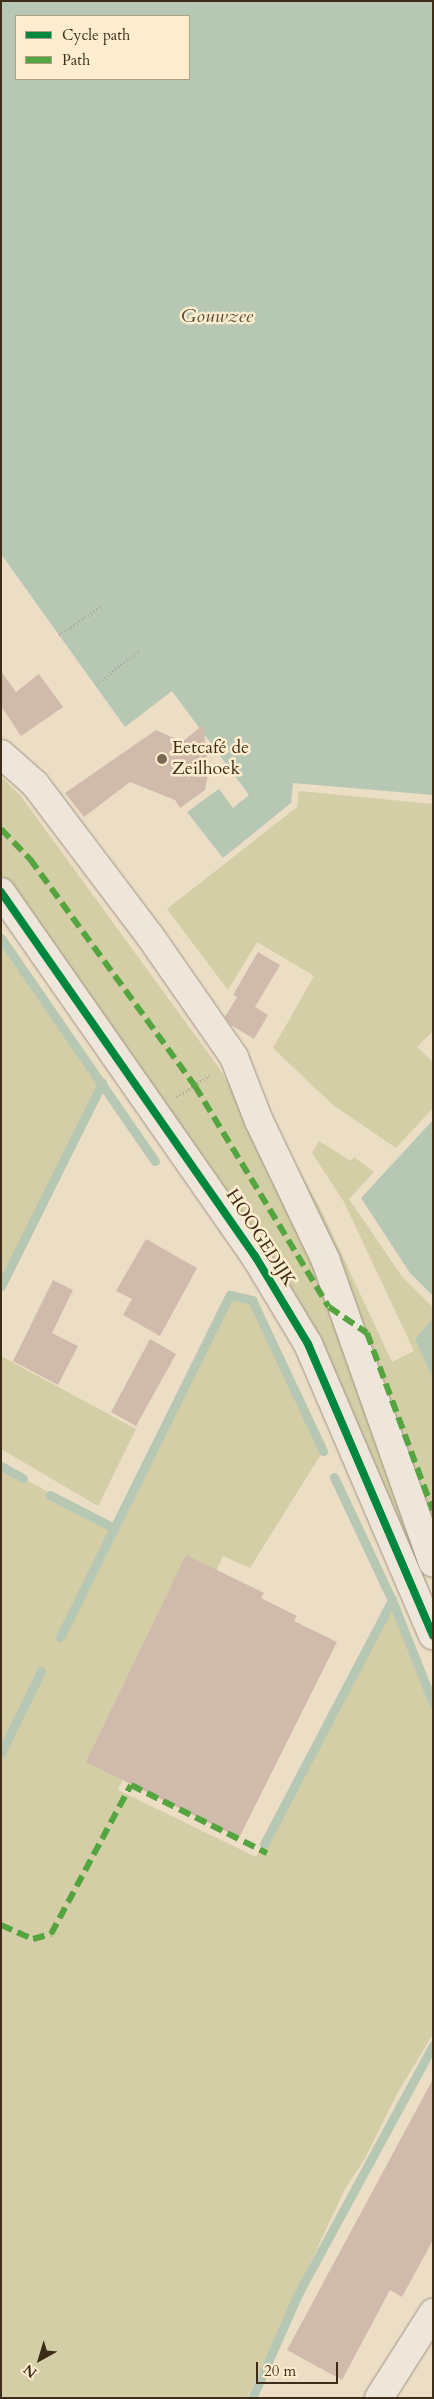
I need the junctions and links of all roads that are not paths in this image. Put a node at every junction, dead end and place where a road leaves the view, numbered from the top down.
1 (1, 754) edge
2 (1, 892) edge
3 (433, 1563) edge
4 (433, 1635) edge
5 (433, 2313) edge
6 (379, 2398) edge

1 - 3 street
2 - 4 street, HOOGEDIJK
5 - 6 street

